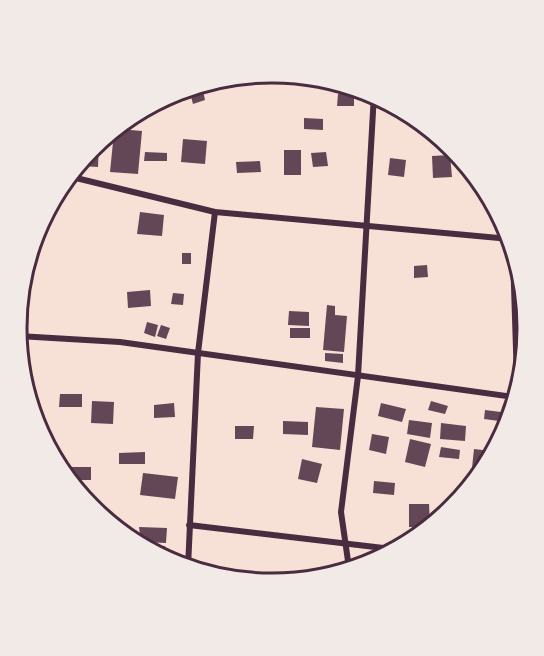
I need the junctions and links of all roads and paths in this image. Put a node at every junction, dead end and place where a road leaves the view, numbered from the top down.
1 (373, 105) edge
2 (78, 179) edge
3 (215, 212) junction
4 (366, 225) junction
5 (500, 238) edge
6 (514, 292) edge
7 (28, 337) edge
8 (516, 346) edge
9 (198, 353) junction
10 (357, 376) junction
11 (507, 396) edge
12 (189, 525) junction
13 (345, 545) junction
14 (380, 548) edge
15 (188, 558) edge
16 (348, 561) edge

1 - 4 street
2 - 3 street
3 - 4 street
3 - 9 street
4 - 5 street
4 - 10 street
6 - 8 street
7 - 9 street
9 - 10 street
9 - 12 street
10 - 11 street
10 - 13 street
12 - 13 street
12 - 15 street
13 - 14 street
13 - 16 street

